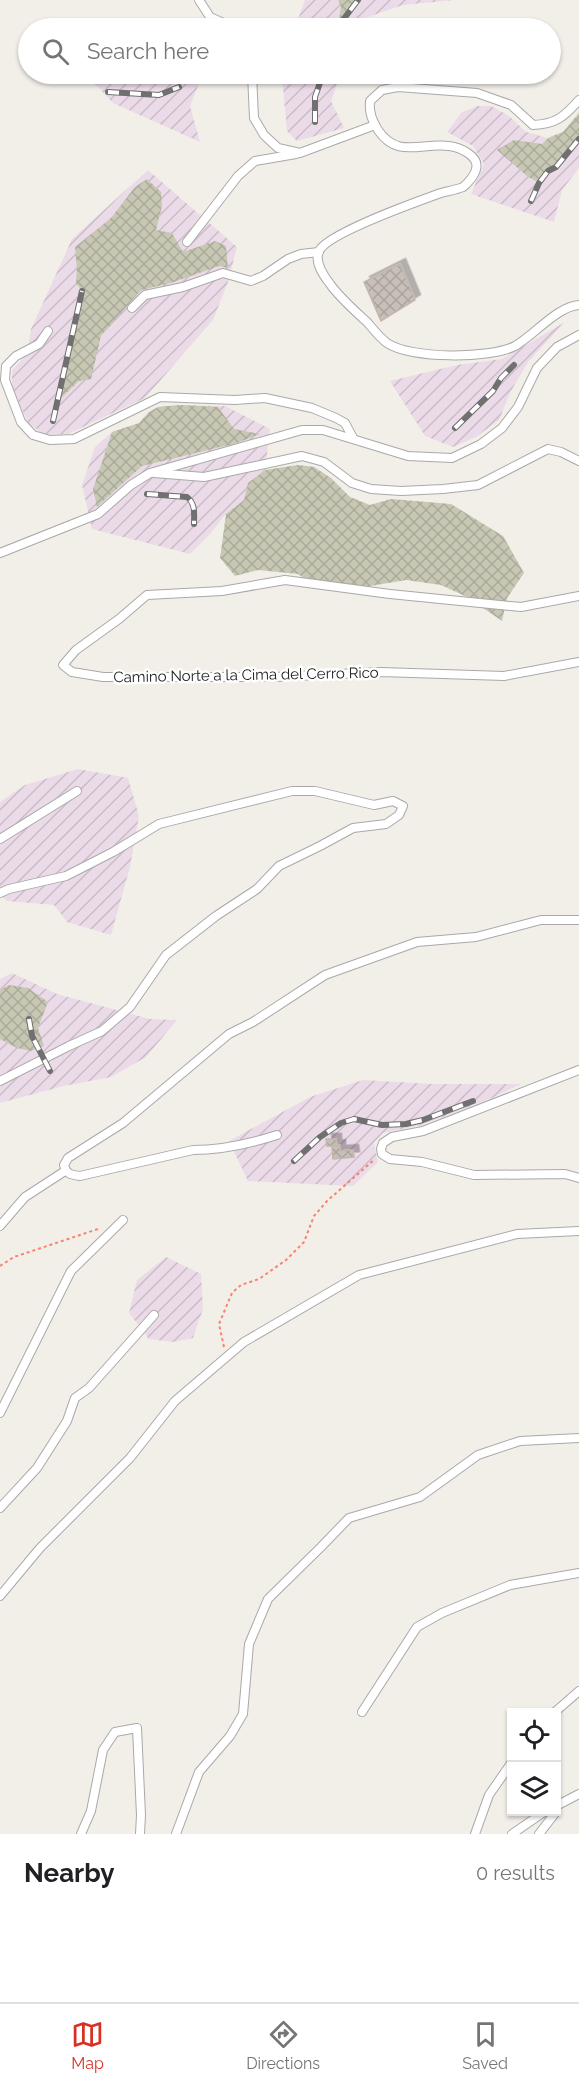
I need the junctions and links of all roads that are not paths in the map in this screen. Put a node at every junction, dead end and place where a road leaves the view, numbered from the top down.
1 (199, 0) edge
2 (212, 18) edge
3 (252, 84) edge
4 (579, 100) edge
5 (375, 125) junction
6 (300, 153) junction
7 (188, 242) dead end
8 (319, 252) junction
9 (579, 305) edge
10 (132, 308) dead end
11 (48, 331) dead end
12 (579, 335) edge
13 (354, 438) junction
14 (579, 461) edge
15 (150, 473) junction
16 (0, 553) edge
17 (579, 596) edge
18 (579, 662) edge
19 (77, 791) dead end
20 (0, 838) edge
21 (0, 893) edge
22 (579, 920) edge
23 (579, 1070) edge
24 (0, 1081) edge
25 (277, 1135) dead end
26 (65, 1171) junction
27 (579, 1178) edge
28 (123, 1220) dead end
29 (0, 1226) edge
30 (579, 1231) edge
31 (154, 1315) dead end
32 (0, 1413) edge
33 (579, 1438) edge
34 (0, 1508) edge
35 (579, 1573) edge
36 (0, 1596) edge
37 (579, 1691) edge
38 (560, 1708) edge
39 (362, 1712) dead end
40 (507, 1769) edge
41 (579, 1794) edge
42 (561, 1803) edge
43 (538, 1816) edge
44 (552, 1816) edge
45 (81, 1834) edge
46 (140, 1834) edge
47 (176, 1834) edge
48 (475, 1834) edge
49 (512, 1834) edge
50 (539, 1834) edge

1 - 2 lane
3 - 6 lane
4 - 5 lane
5 - 6 lane
5 - 8 lane
6 - 7 lane
8 - 9 lane
8 - 10 lane
11 - 13 lane
12 - 13 lane
13 - 15 lane
14 - 15 lane
15 - 16 lane
17 - 18 lane, Camino Norte a la Cima del Cerro Rico
19 - 20 lane
21 - 24 lane
22 - 26 lane
23 - 27 lane
25 - 26 lane
26 - 29 lane
28 - 32 lane
30 - 36 lane
31 - 34 lane
33 - 47 lane
35 - 39 lane
37 - 38 lane
40 - 48 lane
41 - 42 lane
43 - 49 lane
44 - 50 lane
45 - 46 lane

